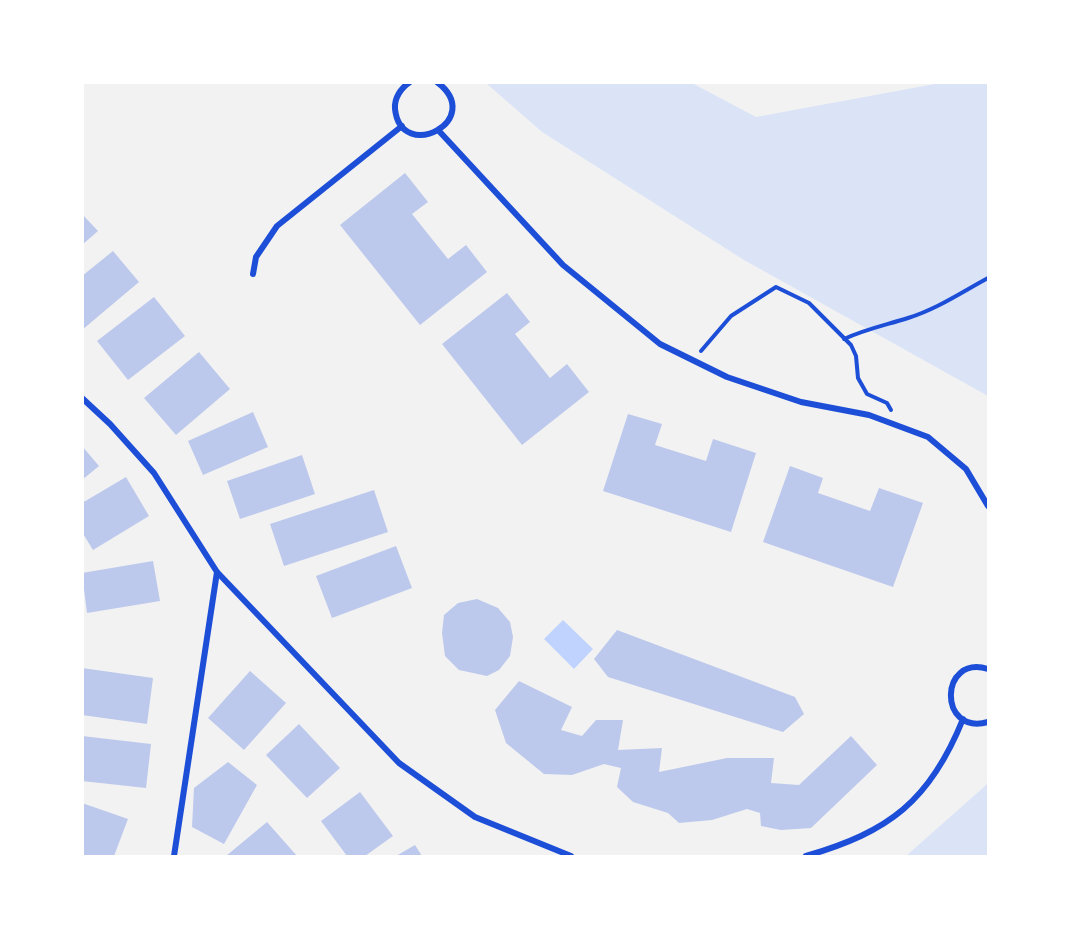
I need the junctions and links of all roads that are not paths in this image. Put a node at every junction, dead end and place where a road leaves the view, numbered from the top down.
1 (437, 82) edge
2 (406, 84) edge
3 (402, 126) junction
4 (439, 131) junction
5 (253, 274) dead end
6 (82, 398) edge
7 (988, 506) edge
8 (217, 572) junction
9 (988, 669) edge
10 (963, 719) junction
11 (988, 722) edge
12 (553, 854) edge
13 (174, 856) edge
14 (571, 856) edge
15 (806, 856) edge

1 - 4 street
2 - 3 street
3 - 4 street
3 - 5 street
4 - 7 street
6 - 8 street
8 - 12 street
8 - 13 street
9 - 10 street
10 - 11 street
10 - 15 street
12 - 14 street

